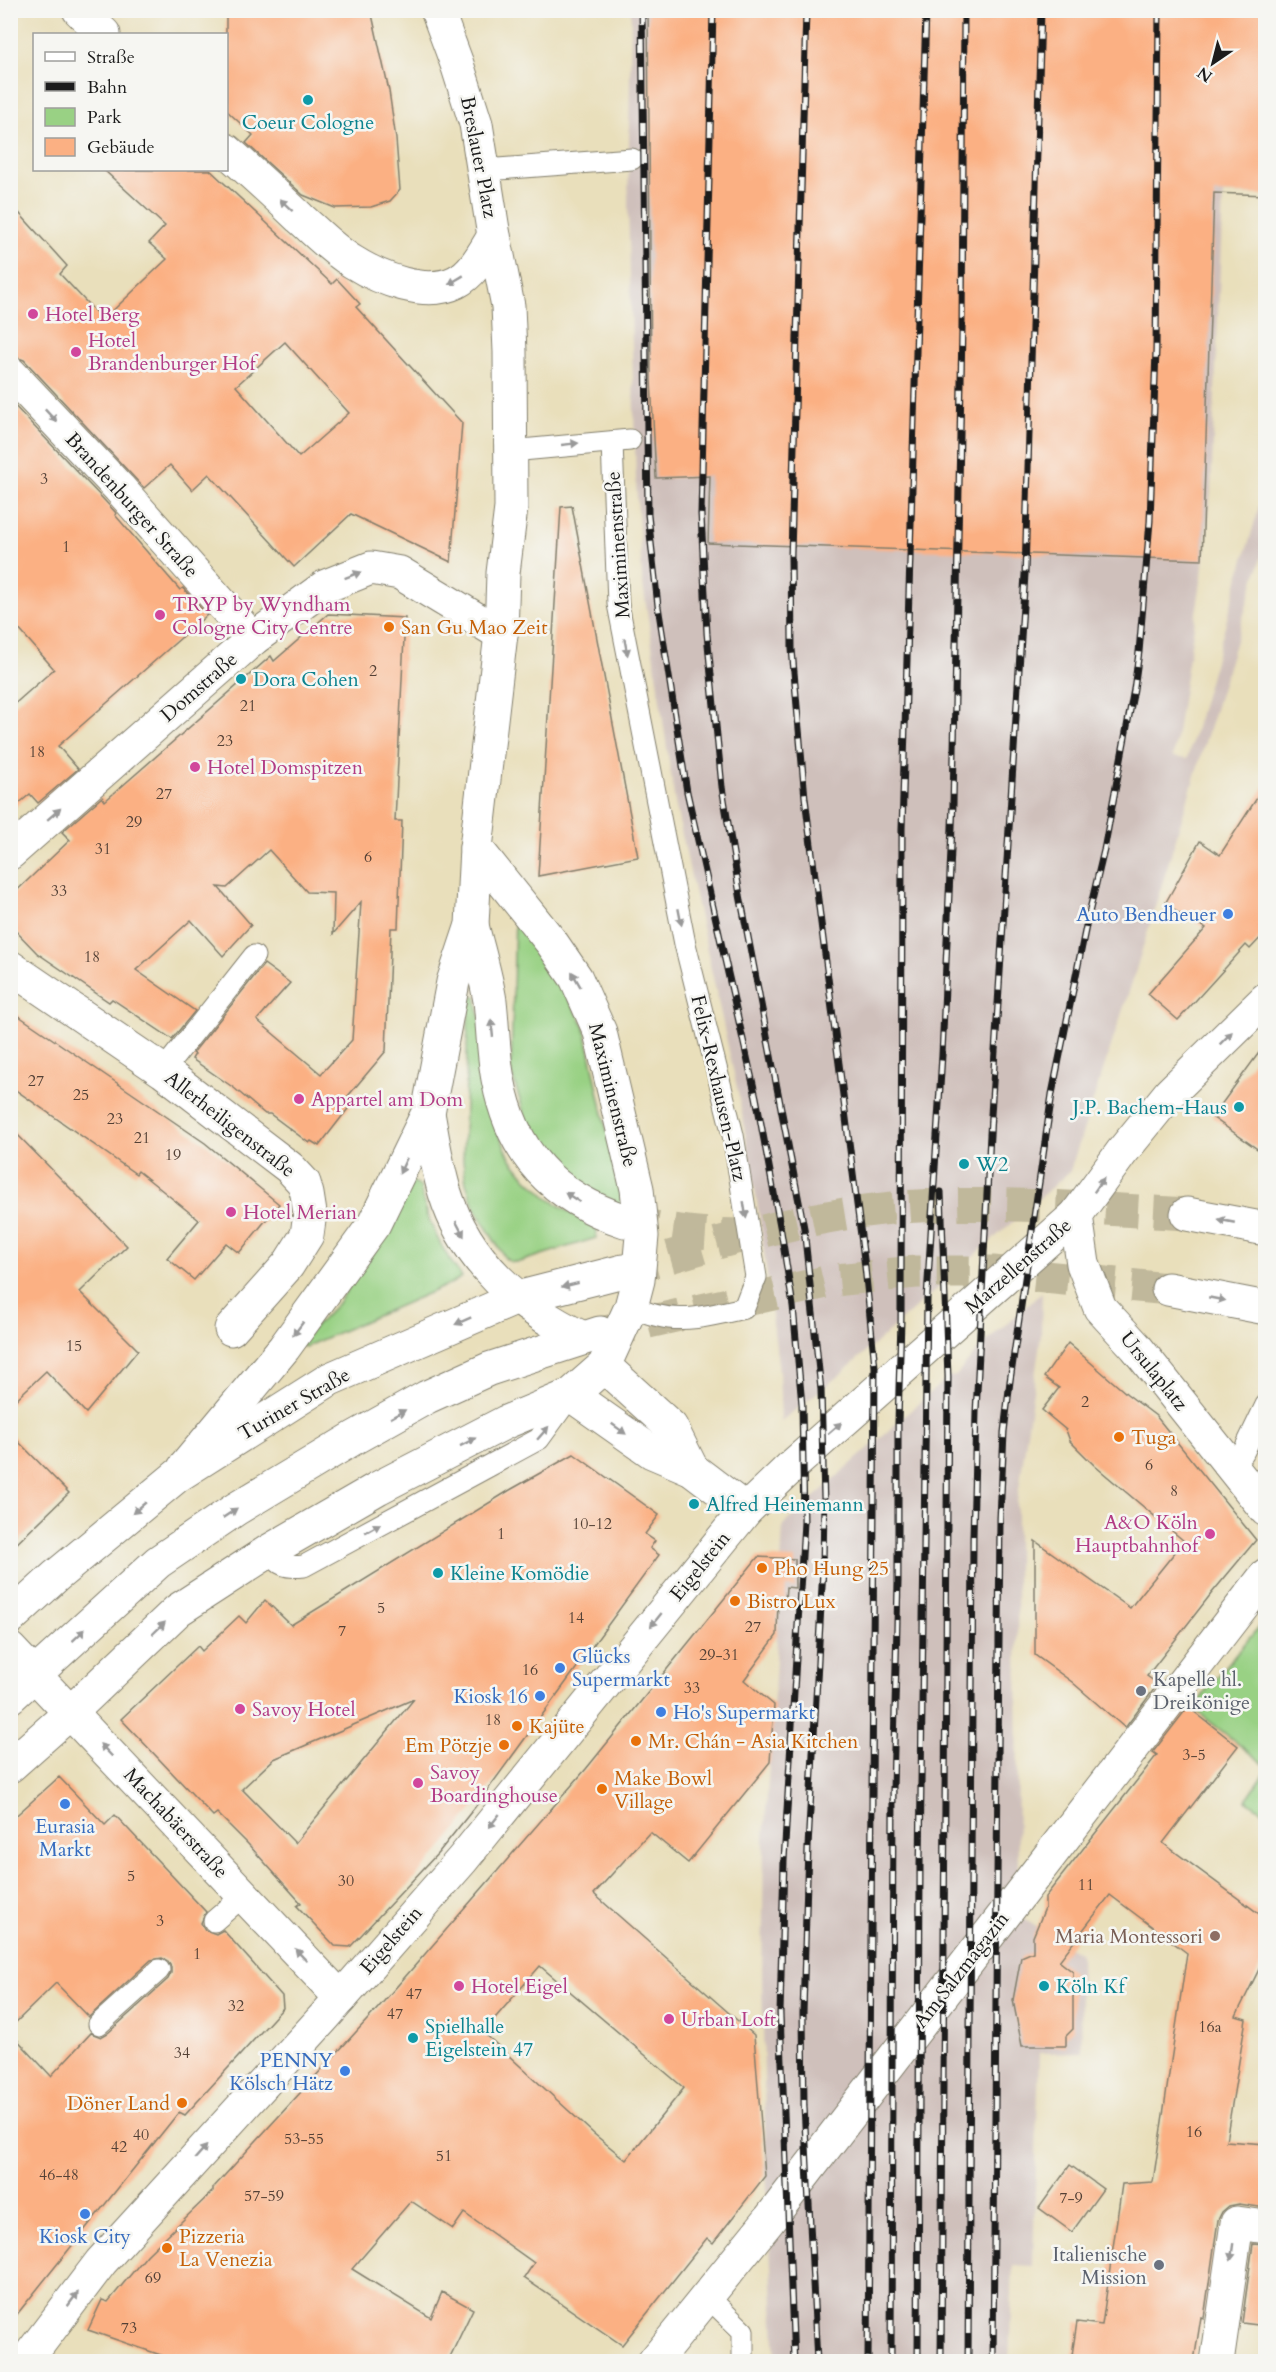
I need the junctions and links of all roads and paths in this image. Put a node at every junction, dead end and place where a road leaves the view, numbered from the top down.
1 (79, 10) edge
2 (437, 10) edge
3 (103, 33) edge
4 (228, 152) edge
5 (632, 159) dead end
6 (484, 170) junction
7 (494, 236) junction
8 (10, 373) edge
9 (512, 451) junction
10 (501, 634) junction
11 (253, 639) junction
12 (476, 848) junction
13 (10, 853) edge
14 (669, 860) joint
15 (472, 925) junction
16 (254, 956) dead end
17 (10, 967) edge
18 (1266, 999) edge
19 (163, 1071) junction
20 (428, 1113) junction
21 (1187, 1214) tunnel mouth
22 (1076, 1215) junction
23 (625, 1221) tunnel mouth
24 (1266, 1229) edge
25 (622, 1271) tunnel mouth
26 (1168, 1290) tunnel mouth
27 (517, 1298) junction
28 (631, 1307) junction
29 (1266, 1308) edge
30 (231, 1329) dead end
31 (604, 1366) junction
32 (571, 1395) junction
33 (1266, 1405) edge
34 (1228, 1464) junction
35 (692, 1469) junction
36 (177, 1476) junction
37 (746, 1510) junction
38 (1266, 1510) edge
39 (309, 1527) junction
40 (336, 1548) junction
41 (269, 1551) junction
42 (1266, 1575) edge
43 (10, 1618) edge
44 (10, 1649) edge
45 (35, 1674) junction
46 (10, 1697) edge
47 (71, 1712) junction
48 (10, 1766) edge
49 (244, 1895) junction
50 (214, 1921) dead end
51 (159, 1970) dead end
52 (341, 1998) junction
53 (99, 2024) dead end
54 (1266, 2227) edge
55 (707, 2296) junction
56 (39, 2356) edge
57 (654, 2361) edge
58 (743, 2361) edge
59 (1217, 2361) edge

1 - 3 street
2 - 6 street, Breslauer Platz
7 -> 4 street
5 - 6 lane
6 - 7 street, Breslauer Platz
7 - 9 street
8 -> 11 street, Brandenburger Straße
9 - 10 street
9 -> 14 lane, Maximinenstraße
11 -> 10 street, Domstraße
10 - 12 street
13 -> 11 street, Domstraße
12 - 15 street
28 -> 12 street, Maximinenstraße
14 -> 28 lane, Felix-Rexhausen-Platz
15 - 20 street
23 -> 15 street
16 - 19 lane
17 - 19 street, Allerheiligenstraße
22 -> 18 street, Marzellenstraße
19 - 30 street, Allerheiligenstraße
20 -> 27 street
20 -> 36 street
24 -> 21 street
22 - 34 street, Ursulaplatz
37 -> 22 street, Marzellenstraße
25 -> 27 street, Turiner Straße
26 -> 29 street
27 -> 36 street, Turiner Straße
45 -> 27 street
28 - 31 street
31 - 32 street
31 - 35 street
32 -> 35 street
39 -> 32 street
40 -> 32 lane
33 - 34 lane
34 - 38 street, Ursulaplatz
35 - 37 street
36 -> 43 street, Turiner Straße
37 -> 52 street, Eigelstein
39 - 40 lane
39 - 41 street
40 - 41 lane
47 -> 41 street
42 - 55 street, Am Salzmagazin
44 - 45 street, Machabäerstraße
45 - 46 street
45 - 47 street, Machabäerstraße
47 - 48 street
49 -> 47 street, Machabäerstraße
49 - 50 lane
52 -> 49 street, Machabäerstraße
51 - 53 lane
56 -> 52 street, Eigelstein
54 -> 59 street
55 - 57 street, Am Salzmagazin
55 - 58 lane

